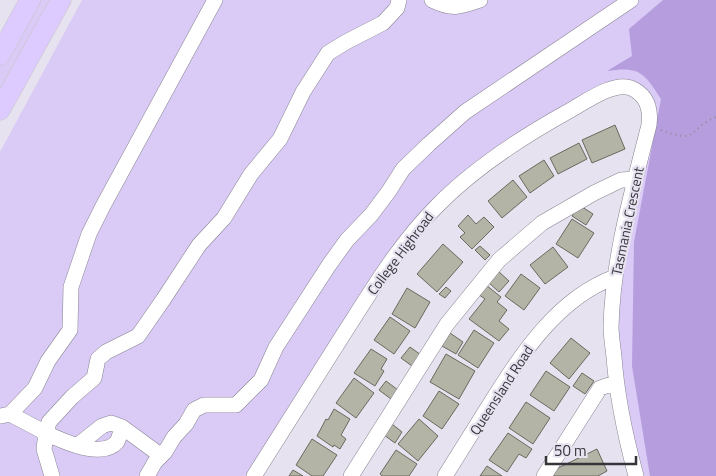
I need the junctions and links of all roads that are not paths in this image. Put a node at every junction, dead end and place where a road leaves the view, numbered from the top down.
1 (30, 0) edge
2 (61, 0) edge
3 (215, 0) edge
4 (399, 0) edge
5 (432, 0) edge
6 (480, 0) edge
7 (631, 0) edge
8 (0, 55) edge
9 (0, 110) edge
10 (650, 120) joint
11 (635, 179) junction
12 (614, 277) junction
13 (615, 383) junction
14 (5, 415) edge
15 (122, 427) junction
16 (46, 433) junction
17 (78, 445) junction
18 (162, 455) junction
19 (52, 476) edge
20 (146, 476) edge
21 (254, 476) edge
22 (351, 476) edge
23 (445, 476) edge
24 (544, 476) edge
25 (636, 476) edge

1 - 8 main road
2 - 9 main road
3 - 14 street
4 - 16 street
5 - 6 street
7 - 18 street
10 - 11 street, Tasmania Crescent
10 - 21 street, College Highroad
11 - 12 street, Tasmania Crescent
11 - 22 street
12 - 13 street, Tasmania Crescent
12 - 23 street, Queensland Road
13 - 24 street
13 - 25 street, Tasmania Crescent
14 - 16 street
15 - 17 street
15 - 17 street
15 - 18 street
16 - 17 street
16 - 19 street
18 - 20 street

